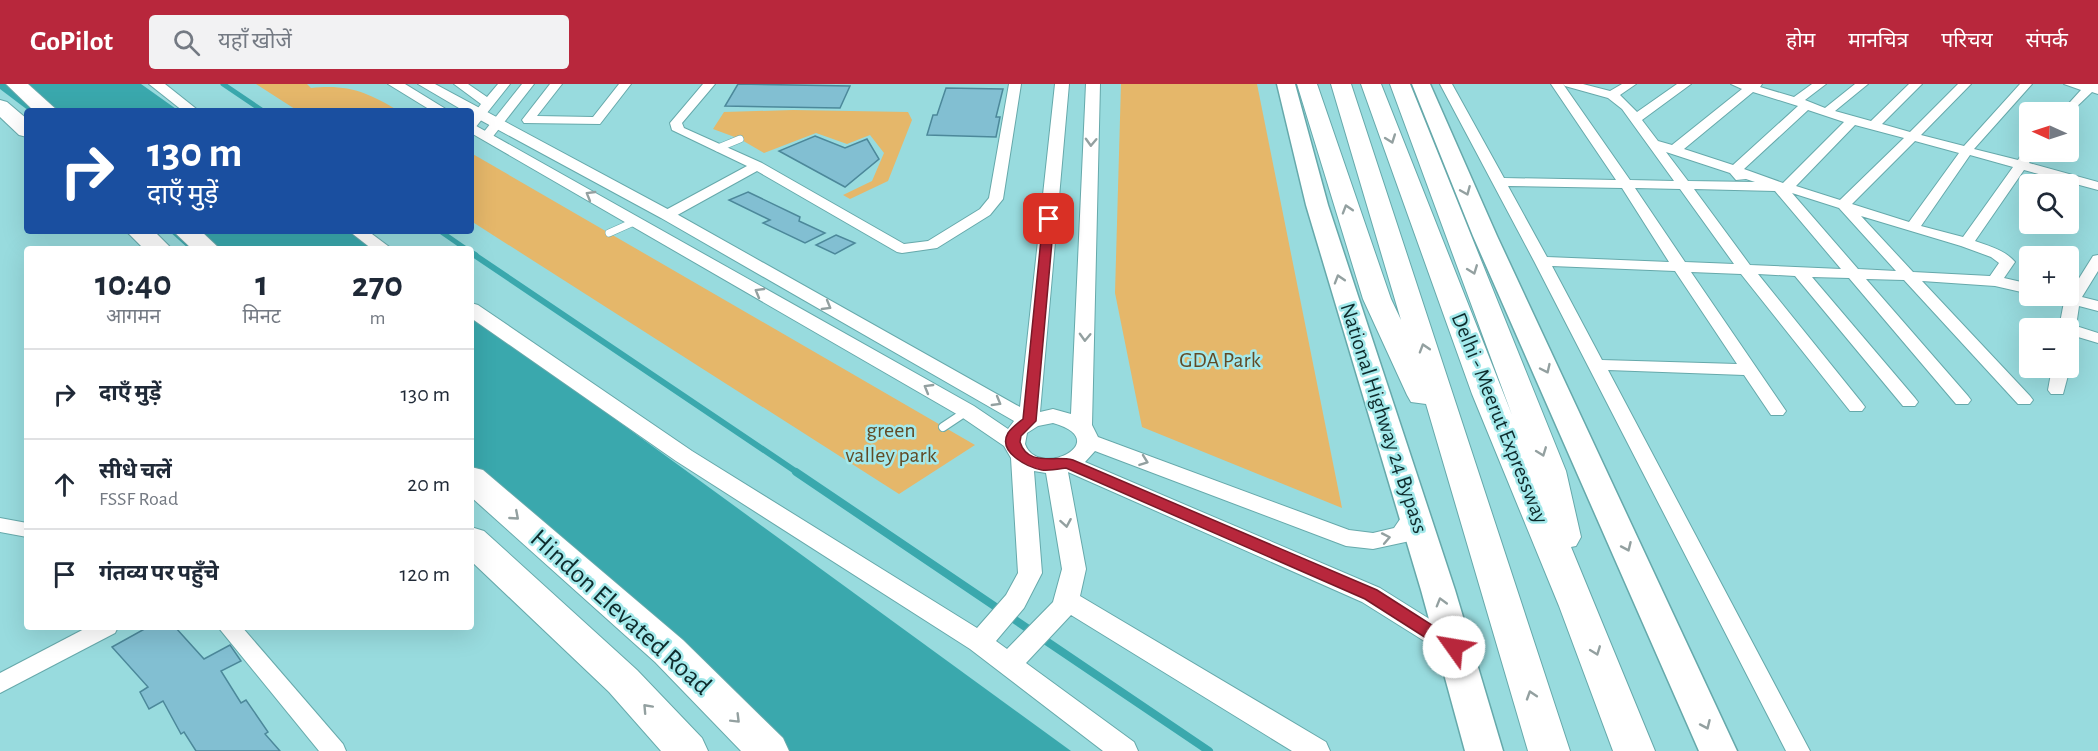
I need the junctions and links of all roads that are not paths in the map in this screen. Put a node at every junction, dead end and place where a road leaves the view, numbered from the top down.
1 (16, 84) edge
2 (156, 84) edge
3 (395, 84) edge
4 (425, 84) edge
5 (460, 84) edge
6 (504, 84) edge
7 (528, 84) edge
8 (556, 84) edge
9 (625, 84) edge
10 (709, 84) edge
11 (1015, 84) edge
12 (1062, 84) edge
13 (1093, 84) edge
14 (1287, 84) edge
15 (1307, 84) edge
16 (1341, 84) edge
17 (1371, 84) edge
18 (1400, 84) edge
19 (1421, 84) edge
20 (1446, 84) edge
21 (1557, 84) edge
22 (1571, 84) edge
23 (1630, 84) edge
24 (1685, 84) edge
25 (1737, 84) edge
26 (1820, 84) edge
27 (1862, 84) edge
28 (1916, 84) edge
29 (1965, 84) edge
30 (2026, 84) edge
31 (2070, 84) edge
32 (1754, 86) edge
33 (2094, 88) edge
34 (1612, 95) junction
35 (518, 96) junction
36 (545, 96) junction
37 (2078, 102) edge
38 (1801, 103) junction
39 (0, 106) edge
40 (44, 108) edge
41 (188, 108) edge
42 (437, 108) edge
43 (464, 108) edge
44 (473, 108) edge
45 (1827, 113) junction
46 (478, 117) edge
47 (1635, 118) junction
48 (1853, 120) junction
49 (1873, 126) junction
50 (24, 127) edge
51 (492, 130) junction
52 (1432, 137) junction
53 (1914, 137) junction
54 (1311, 138) junction
55 (740, 139) dead end
56 (1655, 144) junction
57 (718, 148) junction
58 (1676, 149) junction
59 (1967, 151) junction
60 (2024, 162) edge
61 (757, 166) junction
62 (2022, 166) junction
63 (1735, 170) junction
64 (1499, 182) junction
65 (1628, 184) junction
66 (2098, 186) edge
67 (1684, 187) junction
68 (1783, 187) junction
69 (1750, 188) junction
70 (1843, 205) junction
71 (667, 215) junction
72 (636, 221) junction
73 (1912, 228) junction
74 (609, 233) dead end
75 (142, 234) edge
76 (190, 234) edge
77 (361, 234) edge
78 (1966, 243) junction
79 (156, 246) edge
80 (204, 246) edge
81 (379, 246) edge
82 (2098, 259) edge
83 (1542, 261) junction
84 (1679, 268) junction
85 (1746, 270) junction
86 (1801, 273) junction
87 (1853, 274) junction
88 (1910, 276) junction
89 (1995, 281) junction
90 (2079, 282) edge
91 (2019, 286) edge
92 (2079, 301) edge
93 (2098, 306) edge
94 (474, 311) edge
95 (2079, 332) edge
96 (2098, 338) edge
97 (1596, 365) junction
98 (1749, 370) junction
99 (2059, 378) edge
100 (2057, 390) dead end
101 (1962, 400) dead end
102 (2024, 400) dead end
103 (1909, 402) dead end
104 (1856, 406) dead end
105 (967, 411) junction
106 (1777, 411) dead end
107 (1029, 421) junction
108 (943, 427) dead end
109 (1085, 434) junction
110 (1018, 450) junction
111 (1062, 464) junction
112 (474, 481) edge
113 (1468, 494) junction
114 (1415, 515) junction
115 (0, 525) edge
116 (24, 529) edge
117 (474, 543) edge
118 (1065, 605) junction
119 (1578, 606) junction
120 (101, 630) edge
121 (232, 630) edge
122 (986, 635) junction
123 (1454, 647) junction
124 (1017, 655) junction
125 (6, 677) edge
126 (1483, 745) edge
127 (334, 751) edge
128 (687, 751) edge
129 (768, 751) edge
130 (1124, 751) edge
131 (1316, 751) edge
132 (1549, 751) edge
133 (1634, 751) edge
134 (1718, 751) edge
135 (1798, 751) edge

1 - 40 highway
2 - 41 street
3 - 42 street
4 - 43 street
5 - 44 street
6 - 46 street
7 - 35 street
8 - 36 street
9 - 36 street
10 - 57 street
11 - 61 street
12 - 107 street
13 -> 109 street
14 - 54 highway, National Highway 24 Bypass
15 - 54 highway
113 -> 16 highway, Delhi - Meerut Expressway
17 -> 119 highway, Delhi - Meerut Expressway
18 - 52 highway
19 - 52 highway
20 - 64 street
21 - 65 street
22 - 34 street
23 - 34 street
24 - 47 street
25 - 32 street
26 - 38 street
27 - 45 street
28 - 49 street
29 - 53 street
30 - 59 street
31 - 33 street
32 - 38 street
32 - 58 street
33 - 37 street
34 - 47 street
35 - 36 street
35 - 51 street
38 - 45 street
38 - 63 street
39 - 50 highway
45 - 48 street
46 - 51 street
47 - 56 street
48 - 49 street
48 - 68 street
49 - 53 street
51 - 71 street
72 -> 51 street
52 -> 119 highway
52 -> 134 highway
53 - 59 street
53 - 70 street
113 -> 54 highway
114 -> 54 highway, National Highway 24 Bypass
55 - 57 lane
56 - 58 street
56 - 67 street
57 - 61 street
58 - 63 street
59 - 62 street
59 - 73 street
60 - 62 street
61 - 71 street
62 - 66 street
62 - 78 street
63 - 68 street
63 - 69 street
64 - 65 street
64 - 83 street
65 - 67 street
65 - 84 street
67 - 69 street
67 - 85 street
68 - 69 street
68 - 70 street
68 - 87 street
70 - 73 street
70 - 88 street
71 -> 107 street
72 - 74 lane
105 -> 72 street
73 - 78 street
75 - 79 highway
76 - 80 highway
77 - 81 street
78 - 89 street
82 - 90 street
83 - 84 street
83 - 97 street
84 - 85 street
84 - 98 street
85 - 86 street
85 - 104 street
86 - 87 street
86 - 103 street
87 - 88 street
87 - 101 street
88 - 89 street
88 - 102 street
89 - 91 street
92 - 93 street
94 - 122 street
95 - 96 street
97 - 98 street
97 - 135 street
98 - 106 street
99 - 100 street
105 - 108 lane
105 - 110 street
107 - 109 street
107 - 110 street
109 - 111 street
109 -> 114 street
110 - 111 street
110 - 122 street
111 -> 118 street
111 - 123 street
112 -> 129 highway, Hindon Elevated Road
132 -> 113 highway, Delhi - Meerut Expressway
123 -> 114 highway, National Highway 24 Bypass
115 - 116 street
128 -> 117 highway, Hindon Elevated Road
118 - 124 street
118 - 131 street
119 -> 133 highway, Delhi - Meerut Expressway
120 - 125 street
121 - 127 street
122 - 124 street
123 - 126 highway, National Highway 24 Bypass
124 - 130 street

